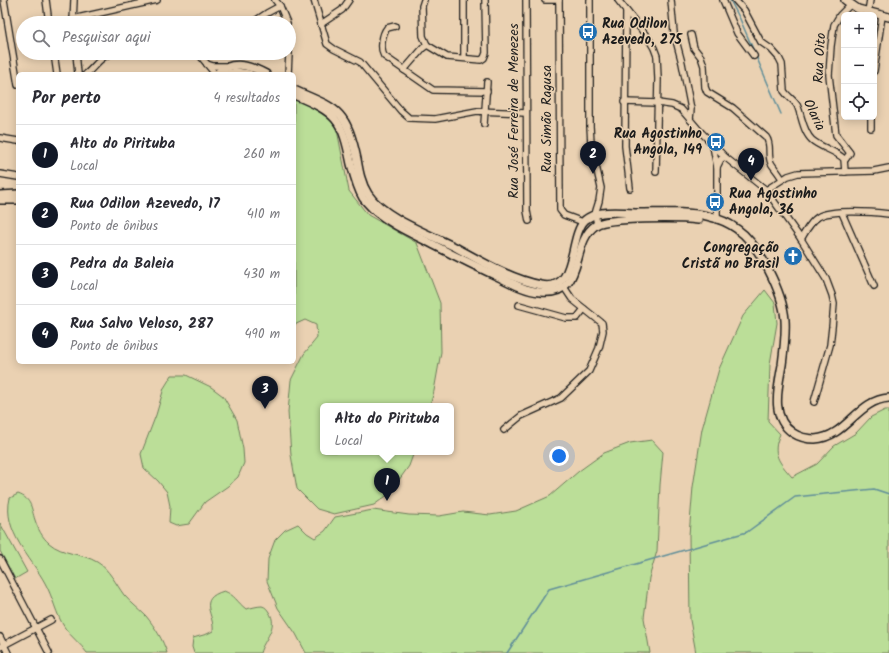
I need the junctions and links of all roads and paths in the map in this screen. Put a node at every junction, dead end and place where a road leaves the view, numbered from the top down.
1 (4, 0) edge
2 (46, 0) edge
3 (74, 0) edge
4 (157, 0) edge
5 (275, 0) edge
6 (314, 0) edge
7 (348, 0) edge
8 (424, 0) edge
9 (464, 0) edge
10 (484, 0) edge
11 (526, 0) edge
12 (545, 0) edge
13 (559, 0) edge
14 (590, 0) edge
15 (618, 0) edge
16 (671, 0) edge
17 (723, 0) edge
18 (735, 0) edge
19 (870, 0) edge
20 (847, 2) edge
21 (280, 6) junction
22 (626, 10) junction
23 (868, 12) joint
24 (48, 16) edge
25 (73, 16) edge
26 (93, 16) edge
27 (261, 16) edge
28 (284, 16) edge
29 (886, 16) edge
30 (321, 24) junction
31 (395, 26) dead end
32 (691, 35) dead end
33 (427, 45) junction
34 (754, 56) dead end
35 (877, 57) edge
36 (464, 58) junction
37 (55, 60) edge
38 (77, 60) edge
39 (99, 60) edge
40 (204, 60) edge
41 (289, 60) edge
42 (207, 64) junction
43 (233, 66) junction
44 (404, 70) junction
45 (57, 72) edge
46 (78, 72) edge
47 (88, 72) edge
48 (214, 72) edge
49 (219, 72) edge
50 (262, 72) edge
51 (288, 72) edge
52 (16, 73) edge
53 (487, 82) dead end
54 (296, 91) edge
55 (487, 91) junction
56 (296, 96) edge
57 (624, 102) junction
58 (658, 103) junction
59 (485, 111) junction
60 (526, 113) junction
61 (690, 119) junction
62 (871, 120) edge
63 (484, 124) dead end
64 (871, 128) dead end
65 (0, 138) edge
66 (16, 141) edge
67 (713, 145) junction
68 (725, 157) junction
69 (845, 160) junction
70 (717, 167) junction
71 (889, 168) edge
72 (656, 172) dead end
73 (845, 172) junction
74 (0, 174) edge
75 (16, 177) edge
76 (782, 179) junction
77 (630, 188) dead end
78 (766, 190) junction
79 (16, 194) edge
80 (0, 195) edge
81 (0, 200) edge
82 (16, 200) edge
83 (842, 212) junction
84 (595, 214) junction
85 (889, 214) edge
86 (716, 220) junction
87 (528, 221) dead end
88 (583, 222) junction
89 (597, 224) junction
90 (801, 239) junction
91 (582, 249) junction
92 (874, 286) dead end
93 (564, 287) junction
94 (519, 305) dead end
95 (584, 309) junction
96 (889, 398) edge
97 (814, 402) dead end
98 (504, 430) dead end
99 (0, 559) edge
100 (51, 620) dead end
101 (36, 629) junction
102 (0, 637) edge
103 (2, 646) edge
104 (8, 653) edge
105 (49, 653) edge

1 - 52 street
2 - 24 street
3 - 25 street
4 - 26 street
5 - 21 street
6 - 30 street
7 - 30 street
8 - 33 street
9 - 36 street
10 - 36 street
11 - 60 street, Rua José Ferreira de Menezes
12 - 13 street
13 - 88 street, Rua Simão Ragusa
14 - 84 street
15 - 22 street
16 - 61 street
17 - 34 street
18 - 69 street, Olaria
19 - 23 street
20 - 23 main road
20 - 69 street, Rua Oito
21 - 27 street
21 - 28 street
22 - 57 street
22 - 58 street
29 - 35 street
30 - 59 street
31 - 44 street
32 - 76 street
33 - 36 street
33 - 44 street
37 - 45 street
38 - 46 street
39 - 47 street
40 - 42 street
41 - 51 street
42 - 43 street
42 - 48 street
43 - 49 main road
43 - 50 main road
44 - 55 street
53 - 55 street
54 - 88 main road
55 - 59 street
56 - 93 main road
57 - 58 street
57 - 77 street
58 - 61 street
58 - 72 street
59 - 60 street
59 - 63 street
60 - 87 street, Rua José Ferreira de Menezes
61 - 67 street
62 - 64 street
65 - 66 street
67 - 68 street
67 - 70 street
68 - 70 street
68 - 78 street
69 - 73 street
70 - 86 street
71 - 73 street
73 - 76 street
74 - 75 street
76 - 78 street
78 - 90 street
79 - 80 main road
81 - 82 main road
83 - 85 street
83 - 90 street
83 - 92 street
84 - 86 main road
84 - 88 main road
84 - 89 street
86 - 89 main road
86 - 96 main road
88 - 91 main road
89 - 91 main road
90 - 97 street
91 - 93 main road
93 - 95 street
94 - 95 street
95 - 98 street
99 - 101 street
100 - 101 street
101 - 103 street
101 - 105 street
102 - 103 street
103 - 104 street

